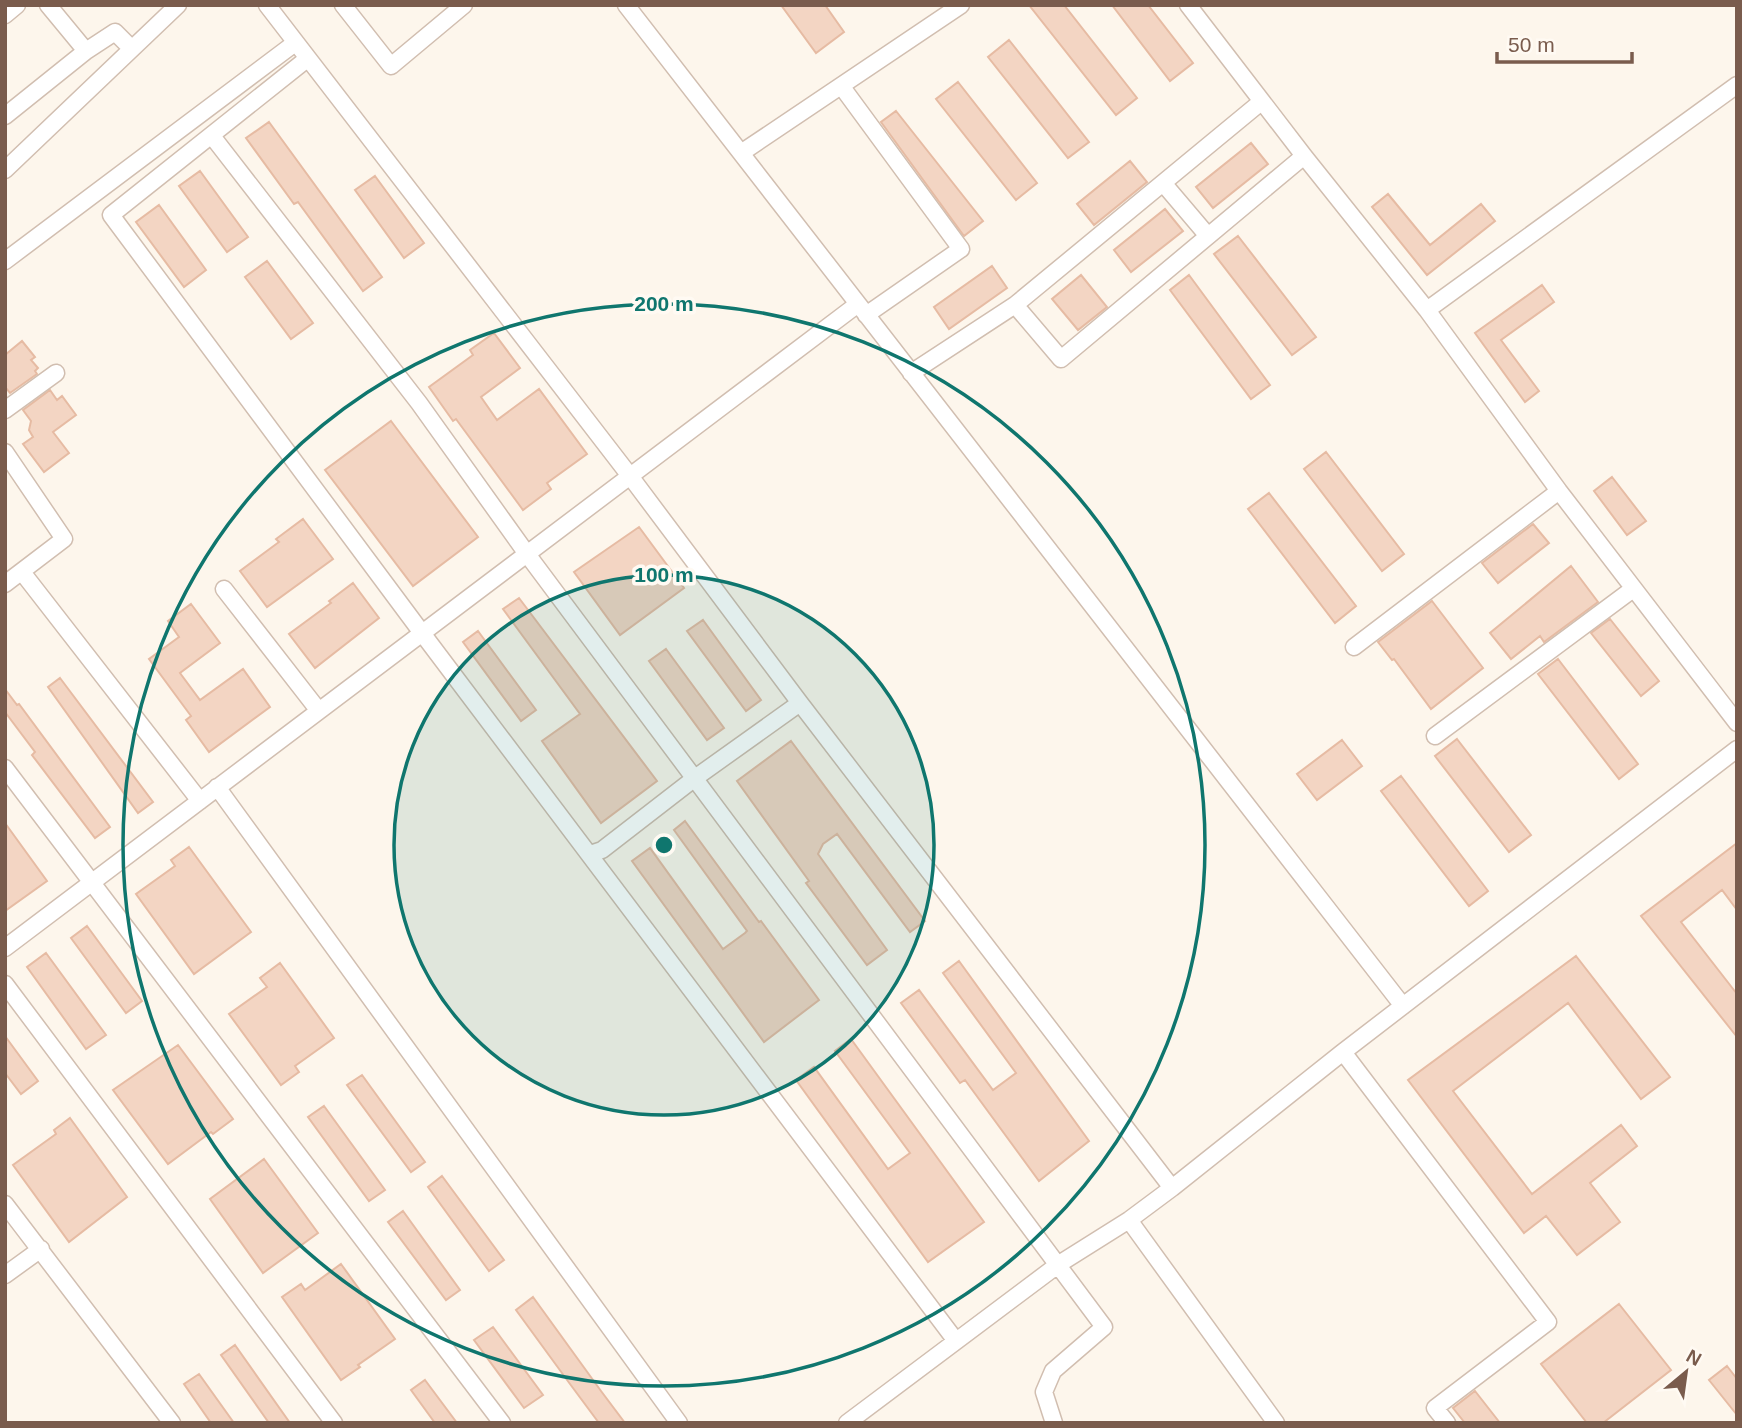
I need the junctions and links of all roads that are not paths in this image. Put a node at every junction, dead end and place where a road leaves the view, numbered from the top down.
1 (18, 5) edge
2 (48, 5) edge
3 (178, 5) edge
4 (267, 5) edge
5 (343, 5) edge
6 (464, 5) edge
7 (626, 5) edge
8 (961, 5) edge
9 (1188, 5) edge
10 (5, 15) edge
11 (295, 43) junction
12 (131, 48) junction
13 (86, 51) junction
14 (307, 59) junction
15 (1737, 85) edge
16 (842, 87) junction
17 (1261, 102) junction
18 (5, 116) edge
19 (212, 136) junction
20 (741, 153) junction
21 (1304, 156) junction
22 (7, 165) edge
23 (1163, 183) junction
24 (1208, 236) junction
25 (5, 261) edge
26 (1015, 305) junction
27 (862, 309) junction
28 (1427, 310) junction
29 (56, 373) dead end
30 (911, 373) junction
31 (5, 410) edge
32 (5, 452) edge
33 (630, 476) junction
34 (1559, 491) junction
35 (527, 554) junction
36 (22, 572) junction
37 (5, 584) edge
38 (224, 589) dead end
39 (1633, 589) junction
40 (422, 633) junction
41 (1354, 647) dead end
42 (800, 703) junction
43 (318, 711) junction
44 (1737, 723) edge
45 (1435, 736) dead end
46 (1737, 749) edge
47 (5, 768) edge
48 (695, 778) junction
49 (217, 788) junction
50 (200, 801) junction
51 (590, 854) junction
52 (92, 882) junction
53 (5, 948) edge
54 (5, 984) edge
55 (1403, 1006) junction
56 (1343, 1052) junction
57 (1172, 1188) junction
58 (5, 1203) edge
59 (1129, 1220) junction
60 (41, 1249) junction
61 (1059, 1264) junction
62 (5, 1275) edge
63 (956, 1341) junction
64 (172, 1423) edge
65 (334, 1423) edge
66 (502, 1423) edge
67 (679, 1423) edge
68 (847, 1423) edge
69 (1054, 1423) edge
70 (1276, 1423) edge
71 (1447, 1423) edge

1 - 10 street
2 - 13 street
3 - 12 street
4 - 11 street
5 - 6 street
7 - 20 street
8 - 16 street
9 - 17 street
11 - 14 street
11 - 25 street
12 - 13 street
12 - 22 street
13 - 18 street
14 - 19 street
14 - 33 street
15 - 28 street
16 - 20 street
16 - 27 street
17 - 21 street
17 - 23 street
19 - 35 street
19 - 40 street
20 - 27 street
21 - 24 street
21 - 28 street
23 - 24 street
23 - 26 street
24 - 26 street
26 - 30 street
27 - 30 street
27 - 33 street
28 - 34 street
29 - 31 street
30 - 55 street
32 - 36 street
33 - 35 street
33 - 42 street
34 - 39 street
34 - 41 street
35 - 40 street
35 - 48 street
36 - 37 street
36 - 50 street
38 - 43 street
39 - 44 street
39 - 45 street
40 - 43 street
40 - 51 street
42 - 48 street
42 - 57 street
43 - 49 street
46 - 55 street
47 - 52 street
48 - 51 street
48 - 61 street
49 - 50 street
49 - 67 street
50 - 52 street
51 - 63 street
52 - 53 street
52 - 66 street
54 - 65 street
55 - 56 street
56 - 57 street
56 - 71 street
57 - 59 street
58 - 60 street
59 - 61 street
59 - 70 street
60 - 62 street
60 - 64 street
61 - 63 street
61 - 69 street
63 - 68 street

